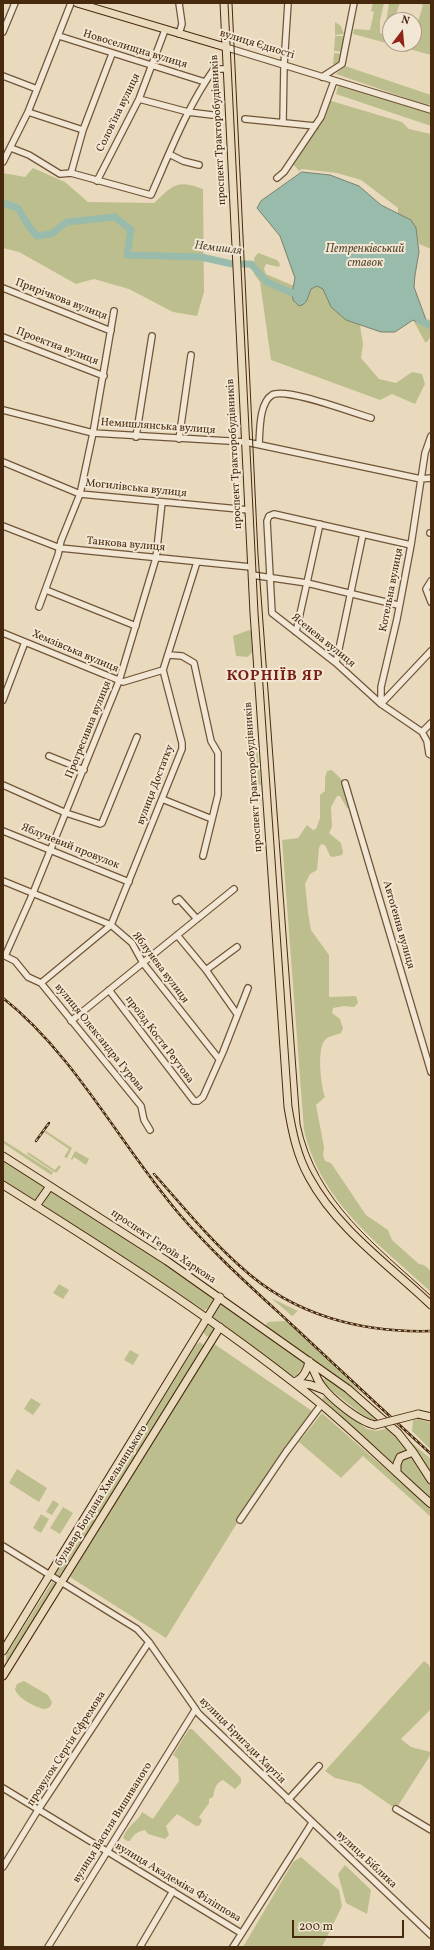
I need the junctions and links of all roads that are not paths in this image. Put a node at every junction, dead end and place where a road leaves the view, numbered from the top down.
1 (15, 3) edge
2 (71, 3) edge
3 (77, 3) edge
4 (179, 3) edge
5 (224, 3) edge
6 (288, 3) edge
7 (354, 3) edge
8 (166, 30) junction
9 (3, 32) edge
10 (179, 34) junction
11 (59, 36) junction
12 (225, 47) junction
13 (112, 54) junction
14 (284, 65) junction
15 (152, 66) junction
16 (226, 69) junction
17 (3, 76) edge
18 (322, 77) junction
19 (334, 81) junction
20 (205, 82) junction
21 (37, 89) junction
22 (140, 99) junction
23 (431, 110) edge
24 (28, 112) junction
25 (188, 112) junction
26 (212, 115) dead end
27 (244, 119) dead end
28 (283, 123) junction
29 (315, 126) junction
30 (83, 130) junction
31 (11, 148) junction
32 (169, 154) junction
33 (3, 162) edge
34 (199, 165) dead end
35 (70, 173) junction
36 (277, 178) dead end
37 (97, 181) junction
38 (3, 288) edge
39 (114, 311) dead end
40 (111, 330) junction
41 (152, 336) dead end
42 (3, 337) edge
43 (191, 355) dead end
44 (104, 376) junction
45 (3, 410) edge
46 (371, 418) dead end
47 (93, 433) junction
48 (431, 436) edge
49 (136, 437) junction
50 (179, 439) junction
51 (246, 442) junction
52 (259, 444) junction
53 (3, 462) edge
54 (421, 478) junction
55 (431, 478) edge
56 (80, 494) junction
57 (162, 502) junction
58 (249, 510) junction
59 (320, 524) junction
60 (3, 526) edge
61 (363, 534) junction
62 (411, 545) junction
63 (60, 548) junction
64 (156, 558) junction
65 (197, 562) junction
66 (252, 571) junction
67 (269, 578) junction
68 (431, 581) edge
69 (307, 583) junction
70 (46, 590) junction
71 (351, 592) junction
72 (431, 602) edge
73 (398, 605) junction
74 (39, 607) dead end
75 (136, 626) junction
76 (296, 632) junction
77 (3, 633) edge
78 (25, 642) junction
79 (431, 651) edge
80 (169, 655) junction
81 (336, 663) junction
82 (163, 670) junction
83 (119, 681) junction
84 (3, 683) edge
85 (9, 685) junction
86 (3, 700) edge
87 (381, 704) junction
88 (431, 723) edge
89 (422, 732) junction
90 (137, 737) dead end
91 (431, 755) edge
92 (49, 756) dead end
93 (84, 770) junction
94 (345, 783) dead end
95 (3, 785) edge
96 (162, 799) junction
97 (66, 813) junction
98 (212, 819) junction
99 (3, 831) edge
100 (50, 850) junction
101 (203, 856) dead end
102 (3, 881) edge
103 (129, 882) junction
104 (234, 890) dead end
105 (33, 893) junction
106 (176, 901) dead end
107 (197, 919) junction
108 (111, 925) junction
109 (177, 935) junction
110 (237, 947) dead end
111 (4, 955) edge
112 (143, 962) junction
113 (206, 970) junction
114 (42, 983) junction
115 (248, 988) dead end
116 (109, 990) junction
117 (237, 1014) junction
118 (71, 1021) junction
119 (220, 1059) junction
120 (431, 1072) edge
121 (150, 1130) dead end
122 (3, 1156) edge
123 (3, 1185) edge
124 (50, 1186) junction
125 (36, 1206) junction
126 (220, 1298) junction
127 (431, 1305) edge
128 (207, 1318) junction
129 (220, 1327) junction
130 (309, 1361) junction
131 (294, 1382) junction
132 (327, 1392) junction
133 (321, 1405) junction
134 (431, 1417) edge
135 (413, 1452) junction
136 (397, 1472) junction
137 (431, 1480) edge
138 (430, 1503) edge
139 (240, 1520) dead end
140 (3, 1546) edge
141 (49, 1576) junction
142 (61, 1583) junction
143 (149, 1642) junction
144 (3, 1651) edge
145 (4, 1671) edge
146 (195, 1710) junction
147 (319, 1766) dead end
148 (3, 1788) edge
149 (288, 1800) junction
150 (396, 1808) dead end
151 (38, 1810) junction
152 (312, 1822) junction
153 (431, 1830) edge
154 (108, 1851) junction
155 (3, 1868) edge
156 (173, 1891) junction
157 (241, 1932) junction
158 (431, 1935) edge
159 (48, 1947) edge
160 (140, 1947) edge
161 (233, 1947) edge

1 - 9 street
2 - 11 street
3 - 8 main road, вулиця Єдності
4 - 10 street
5 - 12 main road, проспект Тракторобудівників
6 - 14 street
7 - 18 street
8 - 10 main road, вулиця Єдності
8 - 15 street, Солов'їна вулиця
10 - 12 main road, вулиця Єдності
11 - 13 street, Новоселищна вулиця
11 - 21 street
12 - 14 street, вулиця Єдності
12 - 16 main road, проспект Тракторобудівників
13 - 15 street, Новоселищна вулиця
13 - 30 street
14 - 18 street, вулиця Єдності
14 - 28 street
15 - 20 street, Новоселищна вулиця
15 - 22 street, Солов'їна вулиця
16 - 20 street
16 - 51 main road, проспект Тракторобудівників
17 - 21 street
18 - 19 street, вулиця Єдності
19 - 23 street, вулиця Єдності
19 - 29 street
20 - 25 street
21 - 24 street
22 - 25 street
22 - 37 street, Солов'їна вулиця
24 - 30 street
24 - 31 street
25 - 26 street
25 - 32 street
27 - 28 street
28 - 29 street
29 - 36 street
30 - 35 street
31 - 33 street
31 - 35 street
32 - 34 street
32 - 37 street
35 - 37 street
38 - 40 street, Прирічкова вулиця
39 - 40 street
40 - 44 street
41 - 49 street
42 - 44 street, Проектна вулиця
43 - 50 street
44 - 47 street
45 - 47 street, Немишлянська вулиця
46 - 52 street
47 - 49 street, Немишлянська вулиця
47 - 56 street
48 - 54 street, Котельна вулиця
49 - 50 street, Немишлянська вулиця
50 - 51 street, Немишлянська вулиця
51 - 52 street, Немишлянська вулиця
51 - 58 main road, проспект Тракторобудівників
52 - 54 street, Немишлянська вулиця
53 - 56 street, Могилівська вулиця
54 - 55 street, Немишлянська вулиця
54 - 62 street, Котельна вулиця
56 - 57 street, Могилівська вулиця
56 - 63 street
57 - 58 street, Могилівська вулиця
57 - 64 street, Прогресивна вулиця
58 - 66 main road, проспект Тракторобудівників
59 - 61 street
59 - 67 street, Ясенева вулиця
59 - 69 street
60 - 63 street, Танкова вулиця
61 - 62 street
61 - 71 street
62 - 73 street, Котельна вулиця
63 - 64 street, Танкова вулиця
63 - 70 street
64 - 65 street, Танкова вулиця
64 - 75 street, Прогресивна вулиця
65 - 66 street, Танкова вулиця
65 - 80 street
66 - 67 street, Танкова вулиця
66 - 127 main road, проспект Тракторобудівників
67 - 69 street, Танкова вулиця
67 - 76 street, Ясенева вулиця
68 - 72 street
69 - 71 street, Танкова вулиця
69 - 76 street
70 - 74 street
70 - 75 street
71 - 73 street, Танкова вулиця
71 - 81 street
73 - 87 street, Котельна вулиця
75 - 83 street, Прогресивна вулиця
76 - 81 street, Ясенева вулиця
77 - 78 street, Хемзівська вулиця
78 - 83 street, Хемзівська вулиця
78 - 85 street
79 - 87 street
80 - 82 street
80 - 98 street
81 - 87 street, Ясенева вулиця
82 - 83 street, Хемзівська вулиця
82 - 96 street, вулиця Достатку
83 - 93 street, Прогресивна вулиця
84 - 85 street
85 - 86 street
87 - 89 street, Ясенева вулиця
88 - 89 street
89 - 91 street
90 - 97 street
92 - 93 street
93 - 97 street, Прогресивна вулиця
94 - 120 street, Автоґенна вулиця
95 - 97 street
96 - 98 street
96 - 103 street, вулиця Достатку
97 - 100 street, Прогресивна вулиця
98 - 101 street
99 - 100 street, Яблуневий провулок
100 - 103 street, Яблуневий провулок
100 - 105 street, Прогресивна вулиця
102 - 105 street, Яблунева вулиця
103 - 108 street, вулиця Достатку
104 - 107 street
105 - 108 street, Яблунева вулиця
105 - 111 street, Прогресивна вулиця
106 - 107 street
107 - 109 street
108 - 112 street, Яблунева вулиця
108 - 114 street, вулиця Достатку
109 - 112 street
109 - 113 street
110 - 113 street
111 - 114 street, вулиця Олександра Гурова
112 - 116 street
112 - 119 street, Яблунева вулиця
113 - 117 street
114 - 118 street, вулиця Олександра Гурова
115 - 117 street
116 - 118 street
116 - 119 street, проїзд Костя Реутова
117 - 119 street
118 - 121 street, вулиця Олександра Гурова
122 - 124 main road, проспект Героїв Харкова
123 - 125 main road
124 - 125 main road
124 - 126 main road, проспект Героїв Харкова
125 - 128 main road
126 - 128 main road, бульвар Богдана Хмельницького
126 - 130 main road, проспект Героїв Харкова
128 - 129 main road
128 - 141 main road, бульвар Богдана Хмельницького
129 - 131 main road
129 - 142 main road, бульвар Богдана Хмельницького
130 - 131 main road
130 - 132 main road
130 - 135 main road, проспект Героїв Харкова
131 - 132 main road
131 - 133 main road
132 - 134 main road, bridge
133 - 136 main road
133 - 139 street
135 - 136 main road
135 - 137 main road, проспект Героїв Харкова
136 - 138 main road
140 - 141 street, вулиця Бригади Хартія
141 - 142 street, вулиця Бригади Хартія
141 - 144 main road, бульвар Богдана Хмельницького
142 - 143 street, вулиця Бригади Хартія
142 - 145 main road, бульвар Богдана Хмельницького
143 - 146 street, вулиця Бригади Хартія
143 - 151 street, провулок Сергія Єфремова
146 - 149 street, вулиця Бригади Хартія
146 - 154 street, вулиця Василя Вишиваного
147 - 149 street, вулиця Бригади Хартія
148 - 151 street, вулиця Академіка Філіппова
149 - 152 street, вулиця Біблика
150 - 153 street
151 - 154 street, вулиця Академіка Філіппова
151 - 155 street, провулок Сергія Єфремова
152 - 157 street
152 - 158 street, вулиця Біблика
154 - 156 street, вулиця Академіка Філіппова
154 - 159 street, вулиця Василя Вишиваного
156 - 157 street, вулиця Академіка Філіппова
156 - 160 street
157 - 161 street

